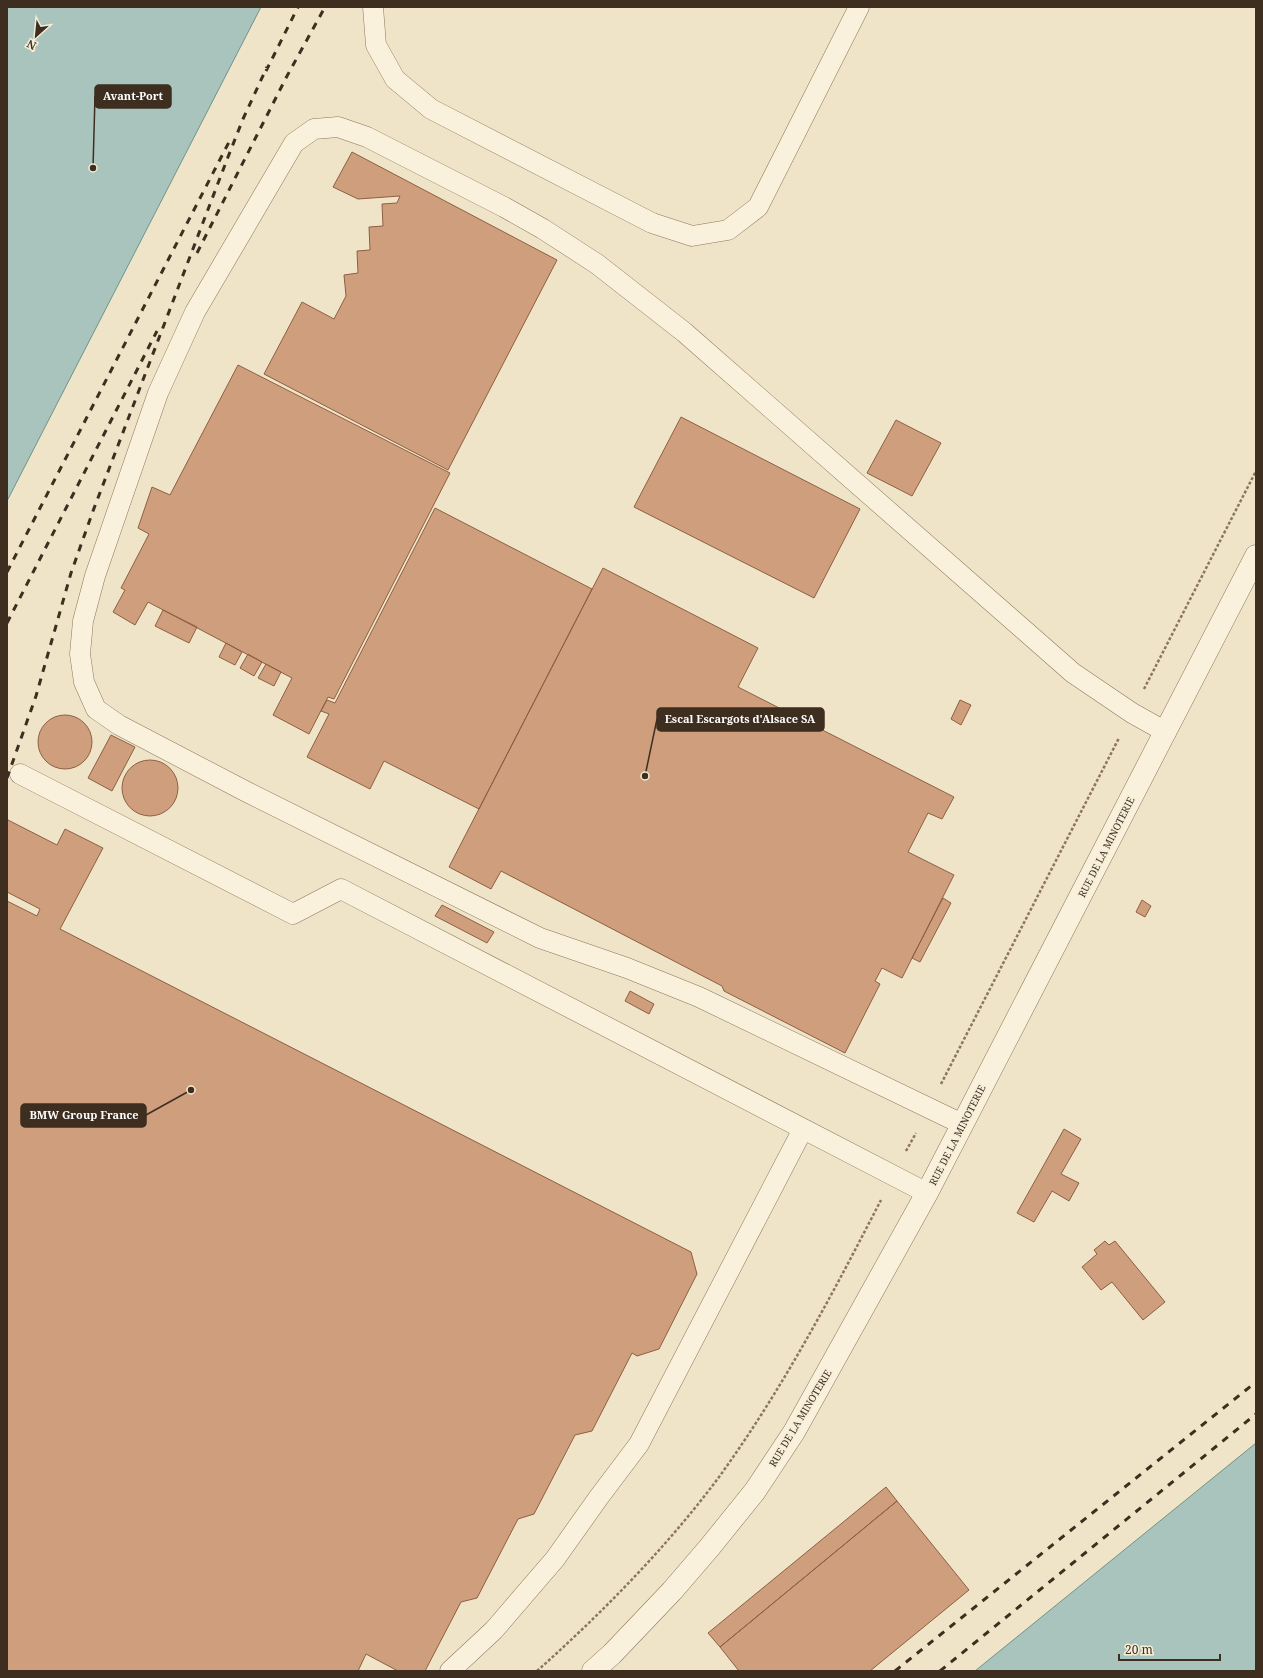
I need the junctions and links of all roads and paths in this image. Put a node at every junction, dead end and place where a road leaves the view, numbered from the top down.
1 (373, 7) edge
2 (859, 7) edge
3 (1256, 556) edge
4 (1166, 732) junction
5 (20, 774) dead end
6 (962, 1124) junction
7 (803, 1129) junction
8 (927, 1193) junction
9 (450, 1671) edge
10 (593, 1671) edge

1 - 2 lane
3 - 4 street, RUE DE LA MINOTERIE
4 - 6 street, RUE DE LA MINOTERIE
4 - 6 lane
5 - 7 lane
6 - 8 street, RUE DE LA MINOTERIE
7 - 8 lane
7 - 9 lane
8 - 10 street, RUE DE LA MINOTERIE

